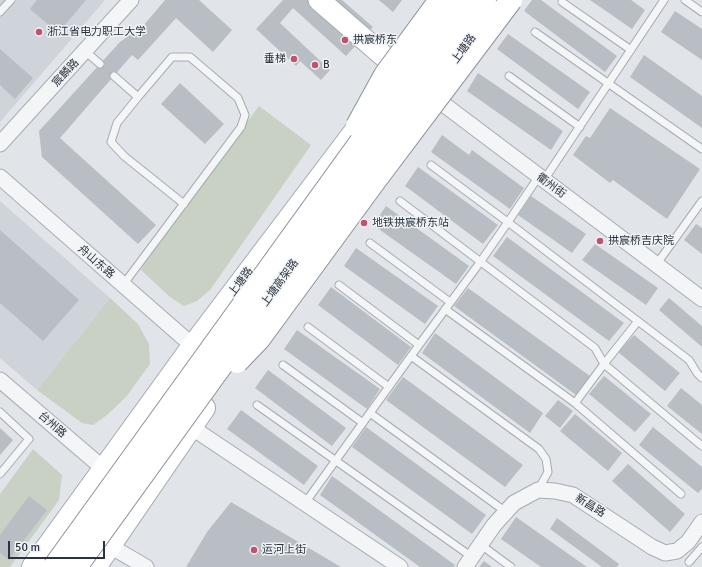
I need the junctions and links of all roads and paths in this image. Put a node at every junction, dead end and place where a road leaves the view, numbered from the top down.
1 (10, 0) edge
2 (132, 0) edge
3 (440, 0) edge
4 (453, 0) edge
5 (463, 0) edge
6 (485, 0) edge
7 (499, 0) edge
8 (511, 0) edge
9 (664, 0) edge
10 (684, 0) edge
11 (324, 1) edge
12 (562, 2) dead end
13 (0, 12) edge
14 (702, 12) edge
15 (535, 32) dead end
16 (631, 50) junction
17 (86, 51) junction
18 (100, 64) dead end
19 (401, 71) junction
20 (114, 76) dead end
21 (509, 76) dead end
22 (609, 83) junction
23 (430, 95) junction
24 (138, 97) junction
25 (580, 127) junction
26 (0, 144) edge
27 (702, 149) edge
28 (431, 165) dead end
29 (0, 177) edge
30 (541, 178) junction
31 (400, 200) dead end
32 (702, 202) edge
33 (184, 204) junction
34 (508, 222) junction
35 (370, 243) dead end
36 (481, 261) junction
37 (656, 264) junction
38 (254, 271) dead end
39 (123, 285) junction
40 (339, 285) dead end
41 (702, 299) edge
42 (450, 302) junction
43 (445, 310) junction
44 (638, 321) junction
45 (308, 327) dead end
46 (419, 345) junction
47 (193, 346) junction
48 (411, 356) junction
49 (604, 364) junction
50 (283, 365) dead end
51 (702, 378) edge
52 (0, 380) edge
53 (389, 387) junction
54 (575, 404) junction
55 (257, 405) dead end
56 (0, 412) edge
57 (370, 413) junction
58 (189, 420) junction
59 (363, 423) junction
60 (702, 446) edge
61 (336, 460) junction
62 (104, 469) junction
63 (0, 474) edge
64 (538, 490) junction
65 (681, 494) dead end
66 (305, 503) junction
67 (506, 512) junction
68 (702, 522) edge
69 (481, 545) junction
70 (110, 546) junction
71 (702, 547) edge
72 (469, 562) edge
73 (689, 562) dead end
74 (33, 567) edge
75 (54, 567) edge
76 (76, 567) edge
77 (95, 567) edge
78 (146, 567) edge
79 (400, 567) edge
80 (511, 567) edge

1 - 13 lane
2 - 17 street, 宸麟路
3 - 38 main road, bridge
4 - 19 main road, 上塘路
5 - 75 main road, 上塘高架路, bridge
6 - 58 main road, 上塘高架路, bridge
7 - 23 main road, 上塘路
8 - 58 main road, bridge
9 - 16 lane
10 - 14 lane
11 - 19 street
12 - 16 lane
15 - 22 lane
16 - 22 lane
17 - 18 lane
17 - 26 street, 宸麟路
19 - 23 street, 衢州街
19 - 47 main road, 上塘路
20 - 24 lane
21 - 25 lane
22 - 25 lane
22 - 27 lane
23 - 30 street, 衢州街
23 - 58 main road, 上塘路
24 - 33 lane
24 - 33 lane
25 - 30 lane
28 - 34 lane
29 - 39 street, 舟山东路
30 - 34 lane
30 - 37 street, 衢州街
31 - 36 lane
32 - 37 lane
33 - 39 lane
34 - 36 lane
34 - 44 lane
35 - 42 lane
36 - 42 lane
36 - 49 lane
37 - 41 street, 衢州街
39 - 47 street, 舟山东路
40 - 46 lane
42 - 43 lane
43 - 46 lane
43 - 54 lane
44 - 49 lane
44 - 51 lane
45 - 53 lane
46 - 48 lane
47 - 62 main road, 上塘路
48 - 53 lane
48 - 64 lane
49 - 54 lane
49 - 60 lane
50 - 59 lane
52 - 62 street, 台州路
53 - 57 lane
54 - 65 lane
55 - 61 lane
56 - 63 lane
57 - 59 lane
57 - 67 lane
58 - 66 street
58 - 70 main road, 上塘路
58 - 76 main road, 上塘高架路, bridge
59 - 61 lane
61 - 66 lane
61 - 72 lane
62 - 74 main road, 上塘路
64 - 67 street
64 - 68 street, 新昌路
66 - 79 street
67 - 69 street
69 - 72 street
69 - 80 lane
70 - 77 main road, 上塘路
70 - 78 street
71 - 73 lane

